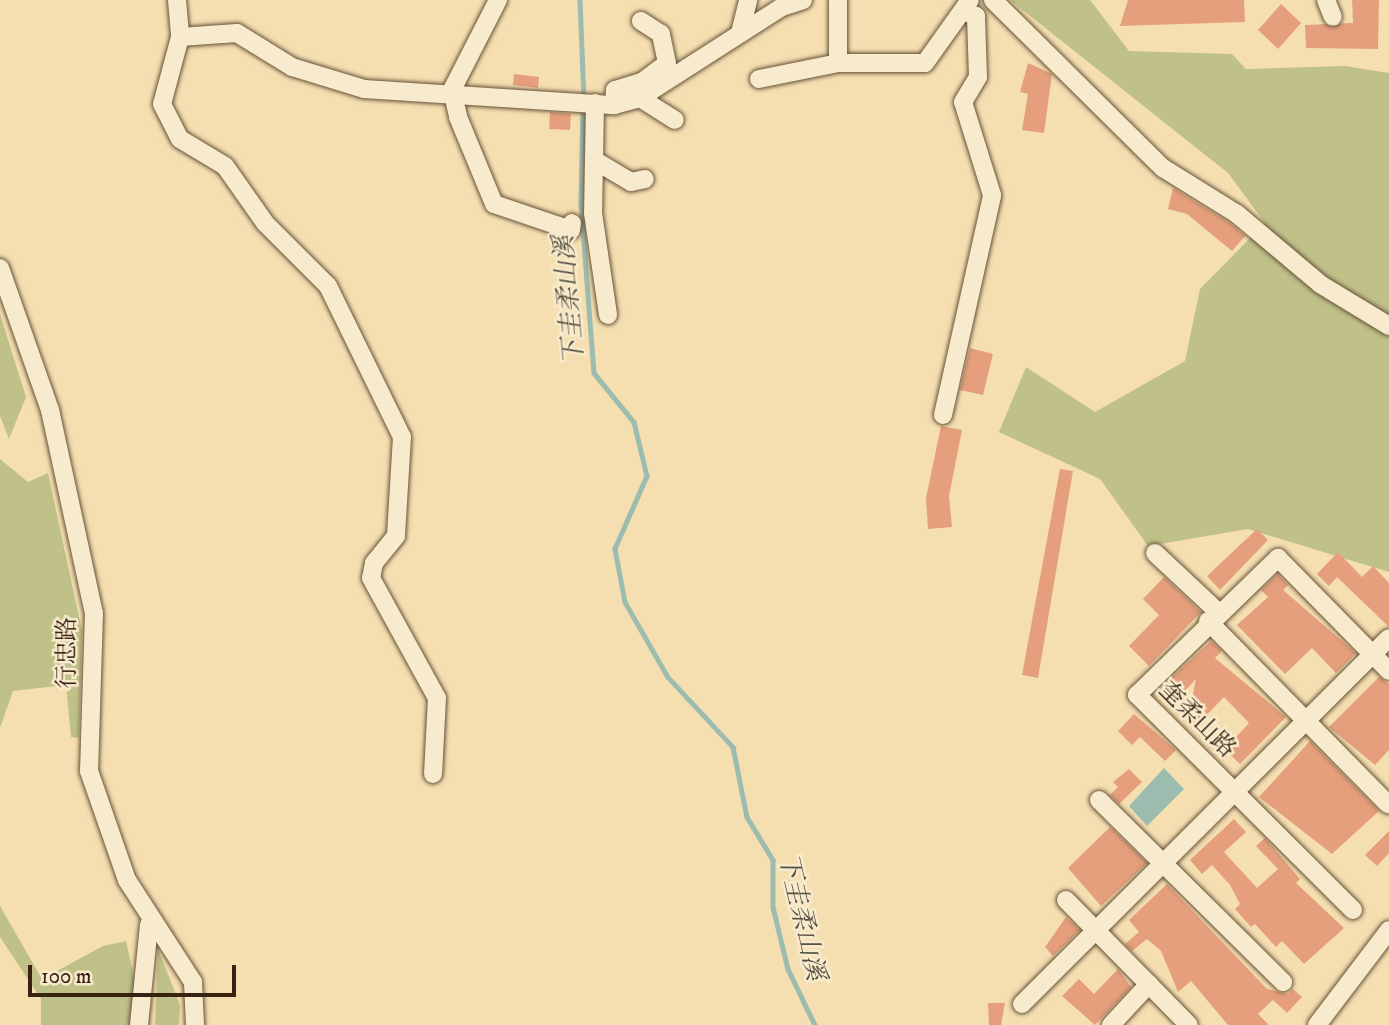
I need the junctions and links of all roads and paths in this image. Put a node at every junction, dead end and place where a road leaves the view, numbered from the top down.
1 (177, 0) edge
2 (498, 0) edge
3 (748, 0) edge
4 (803, 0) edge
5 (838, 0) edge
6 (993, 0) edge
7 (968, 6) edge
8 (641, 21) dead end
9 (740, 33) junction
10 (180, 37) junction
11 (838, 63) junction
12 (759, 79) dead end
13 (452, 90) junction
14 (640, 97) junction
15 (591, 103) junction
16 (614, 105) junction
17 (676, 120) dead end
18 (594, 160) junction
19 (645, 179) dead end
20 (572, 223) dead end
21 (0, 268) edge
22 (608, 315) dead end
23 (1389, 326) edge
24 (943, 415) dead end
25 (1155, 553) dead end
26 (1213, 616) junction
27 (1389, 638) edge
28 (1373, 654) junction
29 (1389, 671) edge
30 (1305, 721) junction
31 (433, 774) dead end
32 (1235, 792) junction
33 (1099, 800) dead end
34 (1388, 804) edge
35 (1163, 863) junction
36 (1066, 900) dead end
37 (1353, 910) dead end
38 (149, 924) junction
39 (1096, 930) junction
40 (1388, 934) edge
41 (1283, 982) dead end
42 (1149, 984) junction
43 (1022, 1004) dead end
44 (139, 1025) edge
45 (195, 1025) edge
46 (1111, 1025) edge
47 (1189, 1025) edge
48 (1317, 1025) edge

1 - 10 street
2 - 13 street
3 - 9 street
4 - 9 street
5 - 11 street
6 - 23 street
7 - 11 street
7 - 24 street
8 - 16 street
9 - 14 street
10 - 13 street
10 - 31 street
11 - 12 street
13 - 15 street
13 - 20 street
14 - 16 street
14 - 17 street
15 - 16 street
15 - 18 street
18 - 19 street
18 - 22 street
21 - 38 street, 行忠路
25 - 26 street
26 - 28 street, 奎柔山路
26 - 30 street
26 - 32 street, 奎柔山路
27 - 28 street, 奎柔山路
28 - 29 street, 奎柔山路
28 - 30 street, 奎柔山路
30 - 32 street, 奎柔山路
30 - 34 street
32 - 35 street, 奎柔山路
32 - 37 street, 奎柔山路
33 - 35 street
35 - 39 street, 奎柔山路
35 - 41 street
36 - 39 street
38 - 44 street
38 - 45 street, 行忠路
39 - 42 street
39 - 43 street, 奎柔山路
40 - 48 street
42 - 46 street
42 - 47 street

